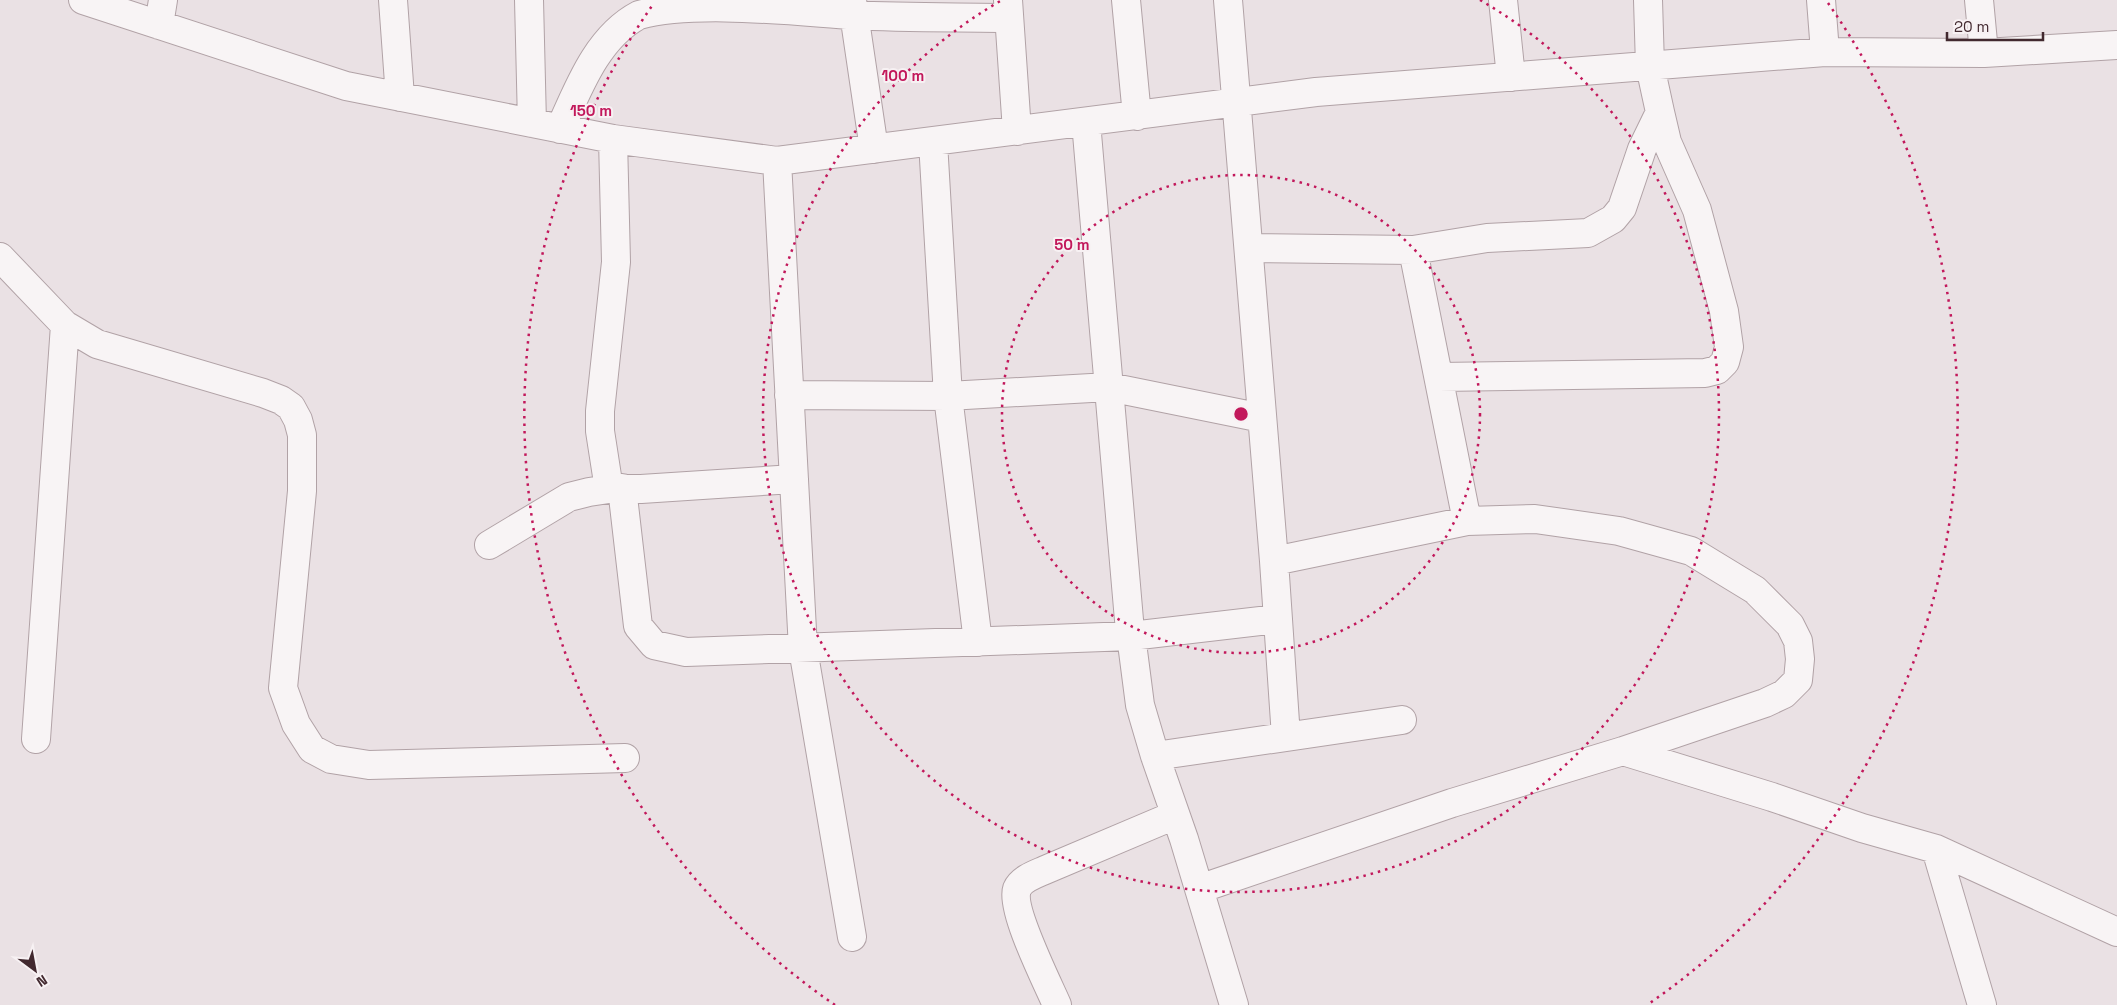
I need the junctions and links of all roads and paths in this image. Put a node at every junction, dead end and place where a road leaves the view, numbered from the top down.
1 (83, 0) edge
2 (393, 0) edge
3 (528, 0) edge
4 (1126, 0) edge
5 (1228, 0) edge
6 (1503, 0) edge
7 (1648, 0) edge
8 (1821, 0) edge
9 (1979, 0) edge
10 (853, 8) edge
11 (1008, 9) edge
12 (161, 12) edge
13 (2117, 45) edge
14 (1825, 52) junction
15 (1984, 53) junction
16 (1650, 66) junction
17 (1511, 77) junction
18 (400, 97) junction
19 (1237, 102) junction
20 (1660, 112) junction
21 (1137, 116) junction
22 (1086, 122) junction
23 (532, 123) junction
24 (560, 129) junction
25 (1016, 131) junction
26 (613, 139) junction
27 (933, 142) junction
28 (874, 149) junction
29 (777, 161) junction
30 (1249, 248) junction
31 (1413, 250) junction
32 (0, 257) edge
33 (65, 325) junction
34 (1439, 378) junction
35 (1109, 387) junction
36 (789, 395) junction
37 (948, 396) junction
38 (1262, 418) junction
39 (794, 479) junction
40 (616, 488) junction
41 (1467, 521) junction
42 (489, 545) dead end
43 (1274, 561) junction
44 (1278, 619) junction
45 (1131, 636) junction
46 (978, 642) junction
47 (803, 649) junction
48 (1402, 720) dead end
49 (1286, 737) junction
50 (36, 739) dead end
51 (1623, 751) junction
52 (1154, 756) junction
53 (625, 758) dead end
54 (1176, 815) junction
55 (1936, 850) junction
56 (1199, 889) junction
57 (2117, 932) edge
58 (852, 937) dead end
59 (1057, 1005) edge
60 (1234, 1005) edge
61 (1982, 1005) edge

1 - 12 street
2 - 18 street
3 - 23 street
4 - 21 street
5 - 19 street
6 - 17 street
7 - 16 street
8 - 14 street
9 - 15 street
10 - 11 street
10 - 24 street
10 - 28 street
11 - 25 street
12 - 18 street
13 - 15 street
14 - 15 street
14 - 16 street
16 - 17 street
16 - 20 street
17 - 19 street
18 - 23 street
19 - 21 street
19 - 30 street
20 - 31 street
20 - 34 street
21 - 22 street
22 - 25 street
22 - 35 street
23 - 24 street
24 - 26 street
25 - 27 street
26 - 29 street
26 - 40 street
27 - 28 street
27 - 37 street
28 - 29 street
29 - 36 street
30 - 31 street
30 - 38 street
31 - 34 street
32 - 33 street
33 - 50 street
33 - 53 street
34 - 41 street
35 - 37 street
35 - 38 street
35 - 45 street
36 - 37 street
36 - 39 street
37 - 46 street
38 - 43 street
39 - 40 street
39 - 47 street
40 - 42 street
40 - 47 street
41 - 43 street
41 - 51 street
43 - 44 street
44 - 45 street
44 - 49 street
45 - 46 street
45 - 52 street
46 - 47 street
47 - 58 street
48 - 49 street
49 - 52 street
51 - 55 street
51 - 56 street
52 - 54 street
54 - 56 street
54 - 59 street
55 - 57 street
55 - 61 street
56 - 60 street

